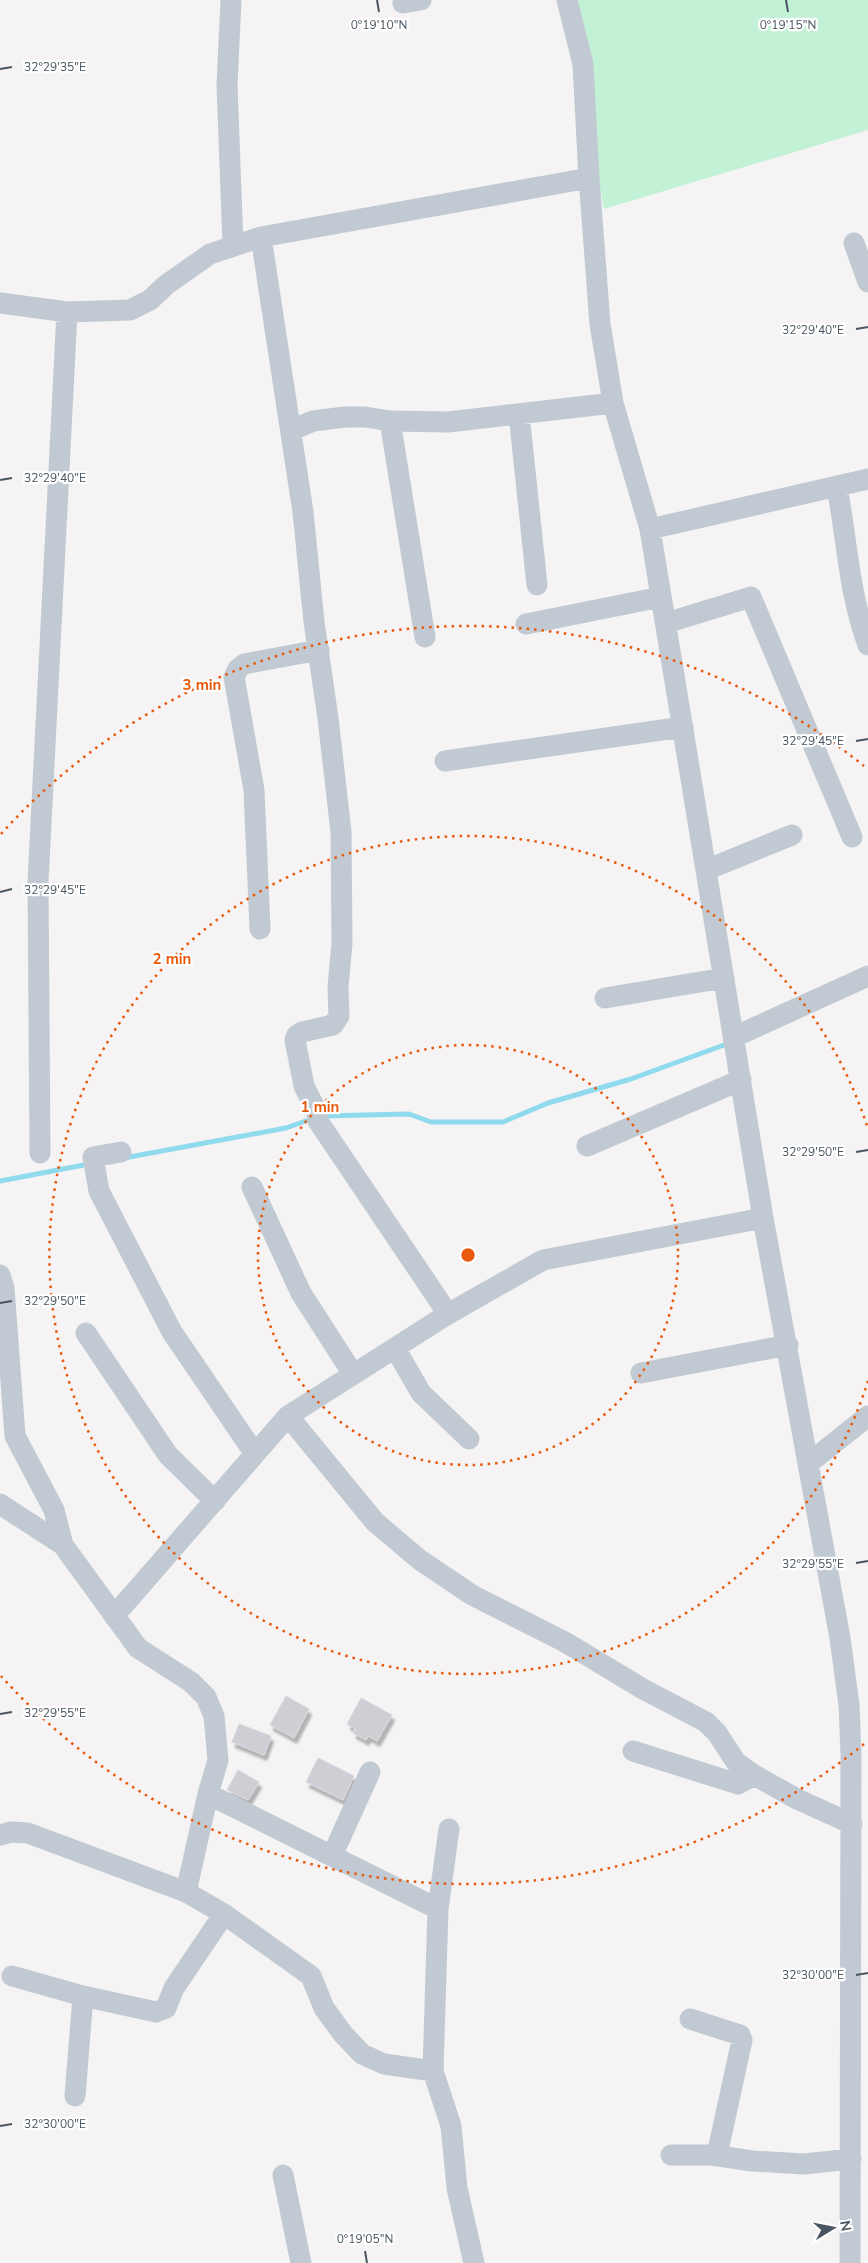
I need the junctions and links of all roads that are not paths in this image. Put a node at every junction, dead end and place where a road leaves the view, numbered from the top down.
1 (231, 0) edge
2 (567, 0) edge
3 (589, 178) junction
4 (261, 237) junction
5 (854, 243) dead end
6 (233, 246) junction
7 (868, 282) edge
8 (0, 303) edge
9 (67, 312) junction
10 (614, 403) junction
11 (519, 414) junction
12 (390, 422) junction
13 (292, 430) junction
14 (868, 479) edge
15 (837, 487) junction
16 (650, 529) junction
17 (537, 585) dead end
18 (661, 597) junction
19 (666, 623) junction
20 (526, 624) dead end
21 (425, 637) dead end
22 (868, 645) edge
23 (318, 650) junction
24 (683, 727) junction
25 (445, 761) dead end
26 (792, 835) dead end
27 (852, 837) dead end
28 (706, 870) junction
29 (260, 929) dead end
30 (868, 976) edge
31 (724, 978) junction
32 (605, 998) dead end
33 (734, 1037) junction
34 (741, 1080) junction
35 (587, 1146) dead end
36 (121, 1152) dead end
37 (40, 1153) dead end
38 (252, 1188) dead end
39 (763, 1218) junction
40 (0, 1275) edge
41 (448, 1314) junction
42 (86, 1333) dead end
43 (788, 1345) junction
44 (395, 1348) junction
45 (353, 1374) junction
46 (641, 1374) dead end
47 (288, 1416) junction
48 (868, 1416) edge
49 (8, 1436) edge
50 (468, 1440) dead end
51 (255, 1454) junction
52 (809, 1463) junction
53 (214, 1500) junction
54 (0, 1504) edge
55 (63, 1545) junction
56 (114, 1616) junction
57 (633, 1751) dead end
58 (370, 1772) dead end
59 (754, 1775) junction
60 (208, 1794) junction
61 (852, 1824) junction
62 (449, 1830) dead end
63 (0, 1835) edge
64 (332, 1856) junction
65 (186, 1892) junction
66 (438, 1909) junction
67 (224, 1914) junction
68 (12, 1976) dead end
69 (83, 1996) junction
70 (690, 2019) dead end
71 (433, 2071) junction
72 (75, 2096) dead end
73 (859, 2136) edge
74 (671, 2155) dead end
75 (717, 2155) junction
76 (851, 2159) junction
77 (284, 2175) dead end
78 (301, 2263) edge
79 (474, 2263) edge
80 (850, 2263) edge

1 - 6 street
2 - 3 street
3 - 4 street
3 - 10 street
4 - 6 street
4 - 13 street
5 - 7 street
6 - 9 street
8 - 9 street
9 - 37 street
10 - 11 street
10 - 16 street
11 - 12 street
11 - 17 street
12 - 13 street
12 - 21 street
13 - 23 street
14 - 15 street
15 - 16 street
15 - 22 street
16 - 18 street
18 - 19 street
18 - 20 street
19 - 24 street
19 - 27 street
23 - 29 street
23 - 41 street
24 - 25 street
24 - 28 street
26 - 28 street
28 - 31 street
30 - 33 street
31 - 32 street
31 - 33 street
33 - 34 street
34 - 35 street
34 - 39 street
36 - 51 street
38 - 45 street
39 - 41 street
39 - 43 street
40 - 49 street
41 - 44 street
42 - 53 street
43 - 46 street
43 - 52 street
44 - 45 street
44 - 50 street
45 - 47 street
47 - 51 street
47 - 59 street
48 - 52 street
49 - 55 street
51 - 53 street
52 - 61 street
53 - 56 street
54 - 55 street
55 - 56 street
56 - 60 street
57 - 59 street
58 - 64 street
59 - 61 street
60 - 64 street
60 - 65 street
61 - 73 street
62 - 66 street
63 - 65 street
64 - 66 street
65 - 67 street
66 - 71 street
67 - 69 street
67 - 71 street
68 - 69 street
69 - 72 street
70 - 75 street
71 - 79 street
73 - 76 street
74 - 75 street
75 - 76 street
76 - 80 street
77 - 78 street

